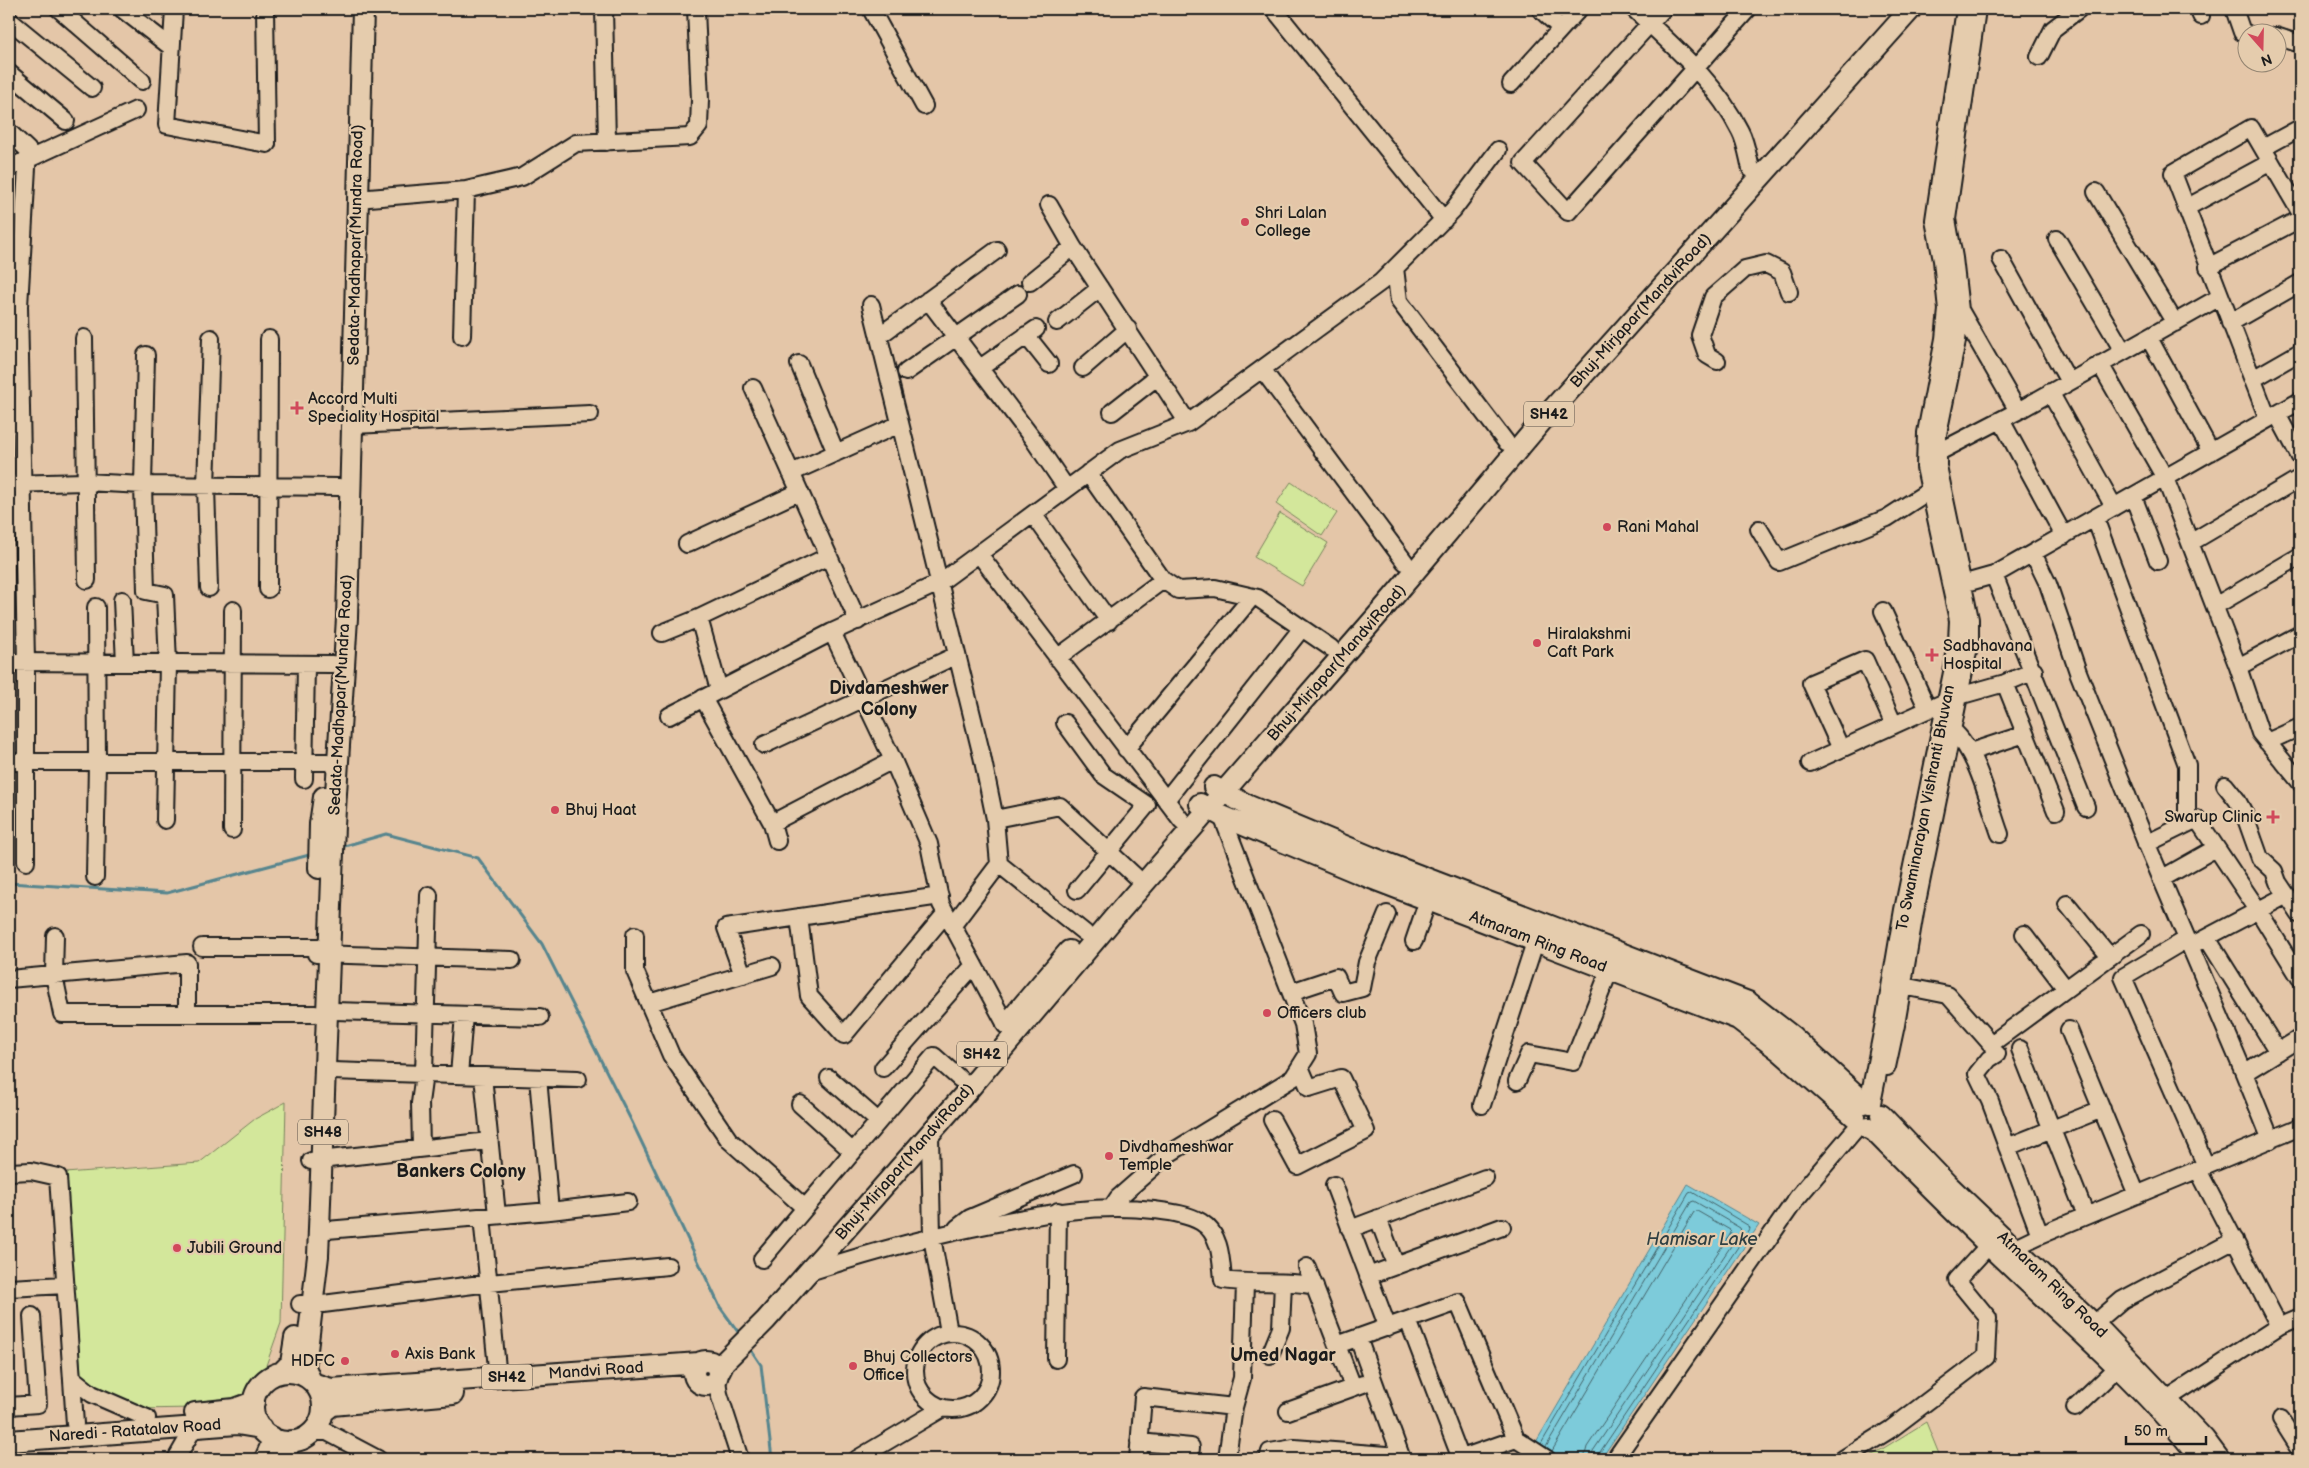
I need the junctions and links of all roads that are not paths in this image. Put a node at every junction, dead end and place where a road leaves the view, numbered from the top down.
1 (59, 9) edge
2 (122, 9) edge
3 (174, 9) edge
4 (265, 9) edge
5 (350, 9) edge
6 (362, 9) edge
7 (604, 9) edge
8 (696, 9) edge
9 (871, 9) edge
10 (1274, 9) edge
11 (1540, 9) edge
12 (1579, 9) edge
13 (1634, 9) edge
14 (1663, 9) edge
15 (1748, 9) edge
16 (1893, 9) edge
17 (1912, 9) edge
18 (1967, 9) edge
19 (1977, 9) edge
20 (2080, 9) edge
21 (2234, 9) edge
22 (9, 20) edge
23 (2239, 22) edge
24 (1650, 24) junction
25 (1561, 28) junction
26 (2286, 39) edge
27 (2300, 44) edge
28 (171, 47) junction
29 (2039, 57) dead end
30 (1695, 66) junction
31 (9, 73) edge
32 (142, 81) dead end
33 (1510, 84) dead end
34 (92, 88) dead end
35 (924, 106) dead end
36 (136, 110) dead end
37 (66, 121) dead end
38 (2300, 128) edge
39 (9, 132) edge
40 (606, 142) junction
41 (1498, 150) dead end
42 (2267, 155) junction
43 (27, 160) junction
44 (9, 168) edge
45 (1751, 169) junction
46 (466, 190) junction
47 (2096, 192) dead end
48 (357, 199) junction
49 (1049, 205) dead end
50 (2186, 208) junction
51 (2300, 212) edge
52 (2300, 219) edge
53 (1444, 220) junction
54 (2057, 239) dead end
55 (1073, 247) junction
56 (997, 250) dead end
57 (16, 256) edge
58 (2001, 259) dead end
59 (2208, 267) junction
60 (1395, 268) junction
61 (1030, 282) dead end
62 (2300, 283) edge
63 (1100, 288) junction
64 (1371, 289) junction
65 (1789, 292) dead end
66 (1018, 294) dead end
67 (2220, 297) junction
68 (928, 300) junction
69 (1399, 301) junction
70 (871, 305) dead end
71 (14, 307) edge
72 (1960, 310) junction
73 (1057, 322) dead end
74 (2175, 323) junction
75 (2230, 323) junction
76 (1128, 329) junction
77 (462, 336) dead end
78 (879, 336) junction
79 (84, 338) dead end
80 (211, 338) dead end
81 (957, 338) junction
82 (2149, 338) junction
83 (269, 339) dead end
84 (2123, 352) junction
85 (2300, 352) edge
86 (146, 355) dead end
87 (1717, 361) dead end
88 (799, 364) dead end
89 (1049, 364) dead end
90 (2100, 364) junction
91 (980, 368) junction
92 (1083, 368) dead end
93 (1262, 369) junction
94 (906, 372) dead end
95 (1158, 376) junction
96 (2252, 379) junction
97 (2069, 382) junction
98 (753, 388) dead end
99 (2050, 392) junction
100 (2300, 401) edge
101 (2018, 411) junction
102 (1112, 412) dead end
103 (590, 414) dead end
104 (2273, 417) junction
105 (2001, 420) junction
106 (1188, 423) junction
107 (900, 424) junction
108 (353, 425) junction
109 (1506, 442) junction
110 (836, 452) junction
111 (2211, 452) junction
112 (1937, 453) junction
113 (2300, 457) edge
114 (791, 473) junction
115 (1088, 473) junction
116 (2165, 478) junction
117 (2300, 478) edge
118 (85, 482) junction
119 (16, 484) edge
120 (143, 485) junction
121 (206, 486) junction
122 (269, 486) junction
123 (339, 487) junction
124 (1067, 489) junction
125 (1932, 489) junction
126 (799, 492) junction
127 (2133, 496) junction
128 (2114, 507) junction
129 (1033, 514) junction
130 (2095, 518) junction
131 (1758, 529) dead end
132 (2064, 536) junction
133 (2190, 543) junction
134 (687, 544) dead end
135 (2033, 553) junction
136 (979, 554) junction
137 (828, 556) junction
138 (2300, 556) edge
139 (2158, 561) dead end
140 (1405, 562) junction
141 (1994, 575) junction
142 (87, 580) dead end
143 (1164, 580) junction
144 (939, 582) junction
145 (1962, 584) junction
146 (208, 588) dead end
147 (268, 589) dead end
148 (1252, 596) junction
149 (122, 600) dead end
150 (2215, 606) junction
151 (96, 607) dead end
152 (233, 610) dead end
153 (1883, 611) dead end
154 (699, 618) junction
155 (858, 621) junction
156 (1109, 621) junction
157 (1302, 628) junction
158 (832, 632) junction
159 (662, 633) dead end
160 (2300, 634) edge
161 (1331, 648) junction
162 (957, 655) junction
163 (1058, 658) junction
164 (9, 662) edge
165 (26, 662) junction
166 (96, 662) junction
167 (125, 662) junction
168 (168, 663) junction
169 (232, 663) junction
170 (306, 664) junction
171 (332, 664) junction
172 (2238, 667) junction
173 (2034, 671) junction
174 (2005, 683) junction
175 (719, 690) junction
176 (703, 698) junction
177 (864, 698) junction
178 (1953, 699) junction
179 (1928, 710) junction
180 (669, 716) dead end
181 (1065, 723) dead end
182 (1894, 725) junction
183 (2300, 727) edge
184 (1953, 731) junction
185 (2025, 734) junction
186 (2267, 742) junction
187 (764, 745) dead end
188 (1126, 749) junction
189 (1841, 749) junction
190 (1970, 752) junction
191 (893, 760) junction
192 (9, 762) edge
193 (26, 762) junction
194 (97, 762) junction
195 (165, 762) junction
196 (232, 762) junction
197 (304, 762) junction
198 (327, 762) junction
199 (1810, 763) dead end
200 (304, 779) dead end
201 (2300, 782) edge
202 (2225, 785) dead end
203 (1218, 790) junction
204 (1166, 800) junction
205 (2086, 808) dead end
206 (1210, 809) junction
207 (2056, 811) dead end
208 (995, 819) junction
209 (165, 820) dead end
210 (1182, 821) junction
211 (772, 823) junction
212 (2187, 824) junction
213 (327, 825) junction
214 (232, 830) dead end
215 (2000, 834) dead end
216 (776, 841) dead end
217 (2146, 844) junction
218 (2216, 848) junction
219 (1109, 851) junction
220 (26, 862) dead end
221 (999, 864) junction
222 (1135, 876) junction
223 (95, 877) dead end
224 (2161, 879) junction
225 (1077, 890) dead end
226 (430, 895) dead end
227 (2287, 895) junction
228 (940, 896) junction
229 (1428, 900) junction
230 (2067, 904) dead end
231 (2258, 910) junction
232 (1387, 914) dead end
233 (2300, 915) edge
234 (799, 917) junction
235 (949, 919) junction
236 (1085, 933) junction
237 (2024, 934) dead end
238 (2140, 934) dead end
239 (634, 935) dead end
240 (55, 936) dead end
241 (2207, 938) junction
242 (1414, 941) dead end
243 (1535, 942) junction
244 (2189, 942) junction
245 (202, 947) dead end
246 (321, 952) junction
247 (2110, 957) junction
248 (426, 958) junction
249 (512, 960) dead end
250 (974, 965) junction
251 (772, 966) dead end
252 (1610, 969) junction
253 (54, 975) junction
254 (743, 975) junction
255 (2300, 978) edge
256 (9, 979) edge
257 (1902, 986) junction
258 (2066, 989) junction
259 (1291, 992) junction
260 (649, 1003) junction
261 (325, 1012) junction
262 (187, 1014) junction
263 (424, 1014) junction
264 (464, 1015) junction
265 (540, 1017) dead end
266 (1006, 1025) junction
267 (2069, 1030) dead end
268 (2300, 1038) edge
269 (2020, 1049) dead end
270 (2278, 1052) junction
271 (1997, 1054) dead end
272 (1300, 1067) junction
273 (883, 1068) dead end
274 (332, 1071) dead end
275 (2244, 1073) junction
276 (424, 1074) junction
277 (459, 1076) junction
278 (483, 1076) junction
279 (538, 1078) junction
280 (829, 1078) dead end
281 (578, 1079) dead end
282 (960, 1079) junction
283 (1518, 1081) dead end
284 (800, 1104) dead end
285 (1482, 1105) dead end
286 (2102, 1109) junction
287 (1868, 1114) junction
288 (1272, 1120) dead end
289 (878, 1122) junction
290 (2300, 1127) edge
291 (2051, 1129) junction
292 (930, 1134) junction
293 (2271, 1140) junction
294 (489, 1141) junction
295 (2007, 1147) junction
296 (420, 1148) junction
297 (852, 1152) junction
298 (317, 1161) junction
299 (2202, 1168) junction
300 (9, 1172) edge
301 (1074, 1174) dead end
302 (1485, 1178) dead end
303 (1334, 1185) dead end
304 (2137, 1195) junction
305 (628, 1202) dead end
306 (1112, 1207) junction
307 (805, 1208) junction
308 (550, 1211) junction
309 (1058, 1211) junction
310 (490, 1216) junction
311 (2086, 1216) junction
312 (1378, 1218) junction
313 (1502, 1227) dead end
314 (1350, 1229) junction
315 (327, 1230) dead end
316 (951, 1232) junction
317 (2040, 1235) junction
318 (932, 1237) junction
319 (2235, 1240) junction
320 (1989, 1245) junction
321 (2013, 1248) junction
322 (762, 1259) dead end
323 (668, 1266) dead end
324 (1396, 1266) junction
325 (1307, 1267) dead end
326 (809, 1272) junction
327 (1368, 1276) junction
328 (488, 1283) junction
329 (1245, 1283) junction
330 (1283, 1283) junction
331 (66, 1285) junction
332 (1315, 1286) junction
333 (9, 1288) edge
334 (306, 1304) junction
335 (32, 1316) dead end
336 (763, 1316) junction
337 (2300, 1318) edge
338 (1408, 1320) junction
339 (2094, 1324) junction
340 (2279, 1326) junction
341 (1388, 1328) junction
342 (949, 1332) junction
343 (1358, 1338) junction
344 (1337, 1345) junction
345 (1270, 1355) dead end
346 (1056, 1358) dead end
347 (496, 1368) dead end
348 (2117, 1368) junction
349 (710, 1369) junction
350 (282, 1372) junction
351 (72, 1378) junction
352 (1373, 1380) junction
353 (313, 1382) junction
354 (1353, 1387) junction
355 (2167, 1399) junction
356 (254, 1402) junction
357 (9, 1406) edge
358 (1234, 1407) junction
359 (943, 1408) junction
360 (2075, 1408) dead end
361 (1288, 1411) dead end
362 (147, 1418) junction
363 (2281, 1419) dead end
364 (74, 1424) junction
365 (321, 1424) junction
366 (195, 1426) junction
367 (9, 1430) edge
368 (266, 1433) junction
369 (1516, 1439) junction
370 (9, 1441) edge
371 (292, 1441) junction
372 (1139, 1442) junction
373 (2300, 1449) edge
374 (1325, 1454) edge
375 (1227, 1458) dead end
376 (1401, 1458) edge
377 (176, 1459) edge
378 (265, 1459) edge
379 (281, 1459) edge
380 (378, 1459) edge
381 (734, 1459) edge
382 (740, 1459) edge
383 (857, 1459) edge
384 (1138, 1459) edge
385 (1190, 1459) edge
386 (1268, 1459) edge
387 (1460, 1459) edge
388 (1547, 1459) edge
389 (1615, 1459) edge
390 (1843, 1459) edge
391 (2201, 1459) edge
392 (2219, 1459) edge

1 - 32 street
2 - 28 street
3 - 28 street
4 - 28 street
5 - 123 main road, Sedata-Madhapar(Mundra Road) / SH48
6 - 48 main road, Sedata-Madhapar(Mundra Road) / SH48
7 - 40 street
8 - 40 street
9 - 35 street
10 - 53 street
11 - 25 street
12 - 25 street
13 - 24 street
14 - 24 street
15 - 30 street
16 - 45 main road, Bhuj-Mirjapar(MandviRoad) / SH42
17 - 203 main road, Bhuj-Mirjapar(MandviRoad) / SH42
18 - 125 main road, To Swaminarayan Vishranti Bhuvan
19 - 72 street
20 - 29 street
21 - 23 street
22 - 34 street
24 - 30 street
24 - 30 street
25 - 33 street
26 - 27 street
30 - 45 street
31 - 37 street
36 - 43 street
38 - 42 street
39 - 43 street
40 - 46 street
41 - 53 street
42 - 50 street
42 - 50 street
42 - 51 street
43 - 44 street
43 - 57 street
45 - 109 main road, Bhuj-Mirjapar(MandviRoad) / SH42
46 - 48 street
46 - 77 street
47 - 74 street
48 - 108 main road, Sedata-Madhapar(Mundra Road) / SH48
49 - 55 street
50 - 59 street
52 - 59 street
53 - 60 street
54 - 84 street
55 - 61 street
55 - 63 street
56 - 68 street
57 - 71 street
58 - 97 street
59 - 67 street
60 - 64 street
60 - 69 street
62 - 75 street
63 - 73 street
63 - 76 street
64 - 69 street
64 - 93 street
65 - 87 street
66 - 81 street
67 - 74 street
67 - 75 street
68 - 78 street
68 - 81 street
69 - 109 street
70 - 78 street
71 - 119 street
72 - 101 street
72 - 112 street
74 - 82 street
75 - 96 street
76 - 92 street
76 - 95 street
78 - 107 street
79 - 118 street
80 - 121 street
81 - 91 street
81 - 94 street
82 - 84 street
82 - 111 street
83 - 122 street
84 - 90 street
85 - 96 street
86 - 120 street
88 - 110 street
89 - 91 street
90 - 97 street
90 - 116 street
91 - 124 street
93 - 106 street
93 - 140 street
95 - 102 street
95 - 106 street
96 - 104 street
97 - 99 street
98 - 114 street
99 - 101 street
99 - 128 street
100 - 104 street
101 - 105 street
103 - 108 street
104 - 111 street
104 - 113 street
105 - 112 street
105 - 132 street
106 - 115 street
107 - 110 street
107 - 144 street
108 - 213 main road, Sedata-Madhapar(Mundra Road) / SH48
109 - 140 main road, Bhuj-Mirjapar(MandviRoad) / SH42
110 - 114 street
111 - 116 street
112 - 145 street
114 - 126 street
115 - 124 street
115 - 143 street
116 - 127 street
116 - 133 street
117 - 133 street
118 - 119 street
118 - 120 street
118 - 142 street
119 - 165 street
120 - 121 street
120 - 168 street
121 - 122 street
121 - 146 street
122 - 123 street
122 - 147 street
123 - 171 main road, Sedata-Madhapar(Mundra Road) / SH48
124 - 129 street
125 - 131 street
125 - 178 main road, To Swaminarayan Vishranti Bhuvan
126 - 134 street
126 - 137 street
127 - 128 street
127 - 139 street
128 - 130 street
129 - 136 street
129 - 156 street
130 - 132 street
130 - 212 street
132 - 135 street
133 - 150 street
135 - 141 street
135 - 217 street
136 - 144 street
136 - 163 street
137 - 154 street
137 - 155 street
138 - 150 street
140 - 161 main road, Bhuj-Mirjapar(MandviRoad) / SH42
141 - 145 street
141 - 173 street
143 - 148 street
143 - 156 street
144 - 155 street
144 - 162 street
145 - 178 street
148 - 157 street
148 - 188 street
149 - 167 street
150 - 172 street
151 - 166 street
152 - 169 street
153 - 179 street
154 - 159 street
154 - 175 street
155 - 158 street
156 - 163 street
157 - 161 street
157 - 204 street
158 - 175 street
158 - 177 street
160 - 172 street
161 - 203 main road, Bhuj-Mirjapar(MandviRoad) / SH42
162 - 177 street
162 - 208 street
163 - 188 street
164 - 165 street
165 - 166 street
165 - 193 street
166 - 167 street
166 - 194 street
167 - 168 street
168 - 169 street
168 - 195 street
169 - 170 street
169 - 196 street
170 - 171 street
170 - 197 street
171 - 198 main road, Sedata-Madhapar(Mundra Road) / SH48
172 - 186 street
173 - 174 street
173 - 205 street
174 - 178 street
174 - 185 street
175 - 176 street
176 - 180 street
176 - 211 street
177 - 187 street
177 - 191 street
178 - 179 street
178 - 184 street
178 - 287 main road, To Swaminarayan Vishranti Bhuvan
179 - 182 street
181 - 219 street
182 - 189 street
182 - 189 street
183 - 186 street
184 - 190 street
184 - 257 street
185 - 190 street
185 - 207 street
186 - 201 street
188 - 204 street
189 - 199 street
190 - 215 street
191 - 211 street
191 - 228 street
192 - 193 street
193 - 194 street
193 - 220 street
194 - 195 street
194 - 223 street
195 - 196 street
195 - 209 street
196 - 197 street
196 - 214 street
197 - 198 street
197 - 200 street
198 - 213 main road, Sedata-Madhapar(Mundra Road) / SH48
202 - 227 street
203 - 206 main road, Bhuj-Mirjapar(MandviRoad) / SH42
203 - 287 main road, Atmaram Ring Road
204 - 210 street
206 - 210 main road, Bhuj-Mirjapar(MandviRoad) / SH42
206 - 229 main road, Atmaram Ring Road
206 - 259 street
206 - 292 main road, Bhuj-Mirjapar(MandviRoad) / SH42
208 - 219 street
208 - 221 street
210 - 222 main road, Bhuj-Mirjapar(MandviRoad) / SH42
211 - 216 street
212 - 217 street
212 - 218 street
213 - 246 main road, Sedata-Madhapar(Mundra Road) / SH48
217 - 224 street
218 - 224 street
218 - 231 street
219 - 222 street
219 - 225 street
221 - 235 street
221 - 236 street
222 - 236 main road, Bhuj-Mirjapar(MandviRoad) / SH42
224 - 244 street
226 - 248 street
227 - 231 street
227 - 233 street
228 - 234 street
228 - 235 street
229 - 242 street
229 - 243 main road, Atmaram Ring Road
230 - 247 street
231 - 241 street
231 - 255 street
232 - 259 street
234 - 235 street
234 - 254 street
235 - 250 street
236 - 266 main road, Bhuj-Mirjapar(MandviRoad) / SH42
237 - 258 street
238 - 247 street
239 - 260 street
240 - 253 street
241 - 244 street
241 - 270 street
243 - 252 main road, Atmaram Ring Road
243 - 285 street
244 - 275 street
244 - 299 street
245 - 246 street
246 - 248 street
246 - 261 main road, Sedata-Madhapar(Mundra Road) / SH48
246 - 298 main road, Sedata-Madhapar(Mundra Road) / SH48
247 - 258 street
248 - 249 street
248 - 263 street
250 - 266 street
250 - 273 street
251 - 254 street
252 - 283 street
252 - 287 main road, Atmaram Ring Road
253 - 256 street
253 - 262 street
253 - 262 street
254 - 260 street
257 - 258 street
257 - 287 street
259 - 272 street
260 - 307 street
261 - 262 street
261 - 263 street
261 - 298 main road, Sedata-Madhapar(Mundra Road) / SH48
263 - 264 street
263 - 276 street
264 - 265 street
264 - 277 street
266 - 282 main road, Bhuj-Mirjapar(MandviRoad) / SH42
267 - 286 street
268 - 270 street
269 - 291 street
270 - 275 street
271 - 295 street
272 - 288 street
272 - 306 street
274 - 276 street
275 - 293 street
276 - 277 street
276 - 296 street
277 - 278 street
278 - 279 street
278 - 294 street
279 - 281 street
279 - 308 street
280 - 289 street
282 - 289 street
282 - 336 main road, Bhuj-Mirjapar(MandviRoad) / SH42
284 - 297 street
286 - 291 street
286 - 304 street
287 - 320 main road, Atmaram Ring Road
287 - 321 main road, Atmaram Ring Road
287 - 389 street
289 - 297 street
290 - 293 street
291 - 295 street
291 - 311 street
292 - 318 street
292 - 326 main road, Bhuj-Mirjapar(MandviRoad) / SH42
293 - 299 street
294 - 296 street
294 - 310 street
295 - 317 street
296 - 298 street
297 - 307 street
298 - 334 main road, Sedata-Madhapar(Mundra Road) / SH48
299 - 304 street
299 - 319 street
300 - 331 street
301 - 316 street
302 - 312 street
303 - 314 street
304 - 311 street
305 - 308 street
306 - 309 street
306 - 329 street
307 - 322 street
308 - 310 street
309 - 316 street
309 - 346 street
310 - 315 street
310 - 328 street
311 - 317 street
312 - 314 street
312 - 324 street
313 - 324 street
314 - 327 street
316 - 318 street
317 - 321 street
318 - 326 street
318 - 342 street
319 - 339 street
319 - 340 street
320 - 348 main road, Atmaram Ring Road
320 - 390 street
321 - 339 main road, Atmaram Ring Road
323 - 328 street
324 - 327 street
325 - 332 street
326 - 336 main road, Bhuj-Mirjapar(MandviRoad) / SH42
327 - 341 street
328 - 334 street
328 - 347 street
329 - 330 street
329 - 358 street
330 - 332 street
330 - 345 street
331 - 333 street
331 - 351 street
332 - 344 street
334 - 350 main road, Sedata-Madhapar(Mundra Road) / SH48
334 - 353 main road, Sedata-Madhapar(Mundra Road) / SH48
335 - 357 street
336 - 349 main road, SH42
337 - 340 street
338 - 341 street
338 - 369 street
338 - 387 street
339 - 355 main road, Atmaram Ring Road
340 - 355 street
341 - 343 street
342 - 359 street
342 - 359 street
343 - 344 street
343 - 352 street
344 - 354 street
348 - 360 street
348 - 391 main road, Atmaram Ring Road
349 - 353 main road, Mandvi Road / SH42
349 - 365 main road, Mandvi Road / SH42
349 - 381 street
349 - 382 street
350 - 353 main road
350 - 356 main road
351 - 362 street
351 - 364 street
352 - 354 street
352 - 376 street
353 - 365 main road
354 - 361 street
355 - 392 main road, Atmaram Ring Road
356 - 362 main road, Naredi - Ratatalav Road
356 - 368 main road
358 - 372 street
358 - 375 street
359 - 383 street
362 - 364 main road, Naredi - Ratatalav Road
363 - 373 street
364 - 367 main road, Naredi - Ratatalav Road
365 - 371 main road
365 - 380 street
366 - 368 main road, Naredi - Ratatalav Road
366 - 370 main road, Naredi - Ratatalav Road
366 - 377 street
368 - 371 main road
368 - 378 main road
369 - 387 street
369 - 388 street
371 - 379 main road
372 - 384 street
372 - 385 street
374 - 376 street
374 - 386 street

